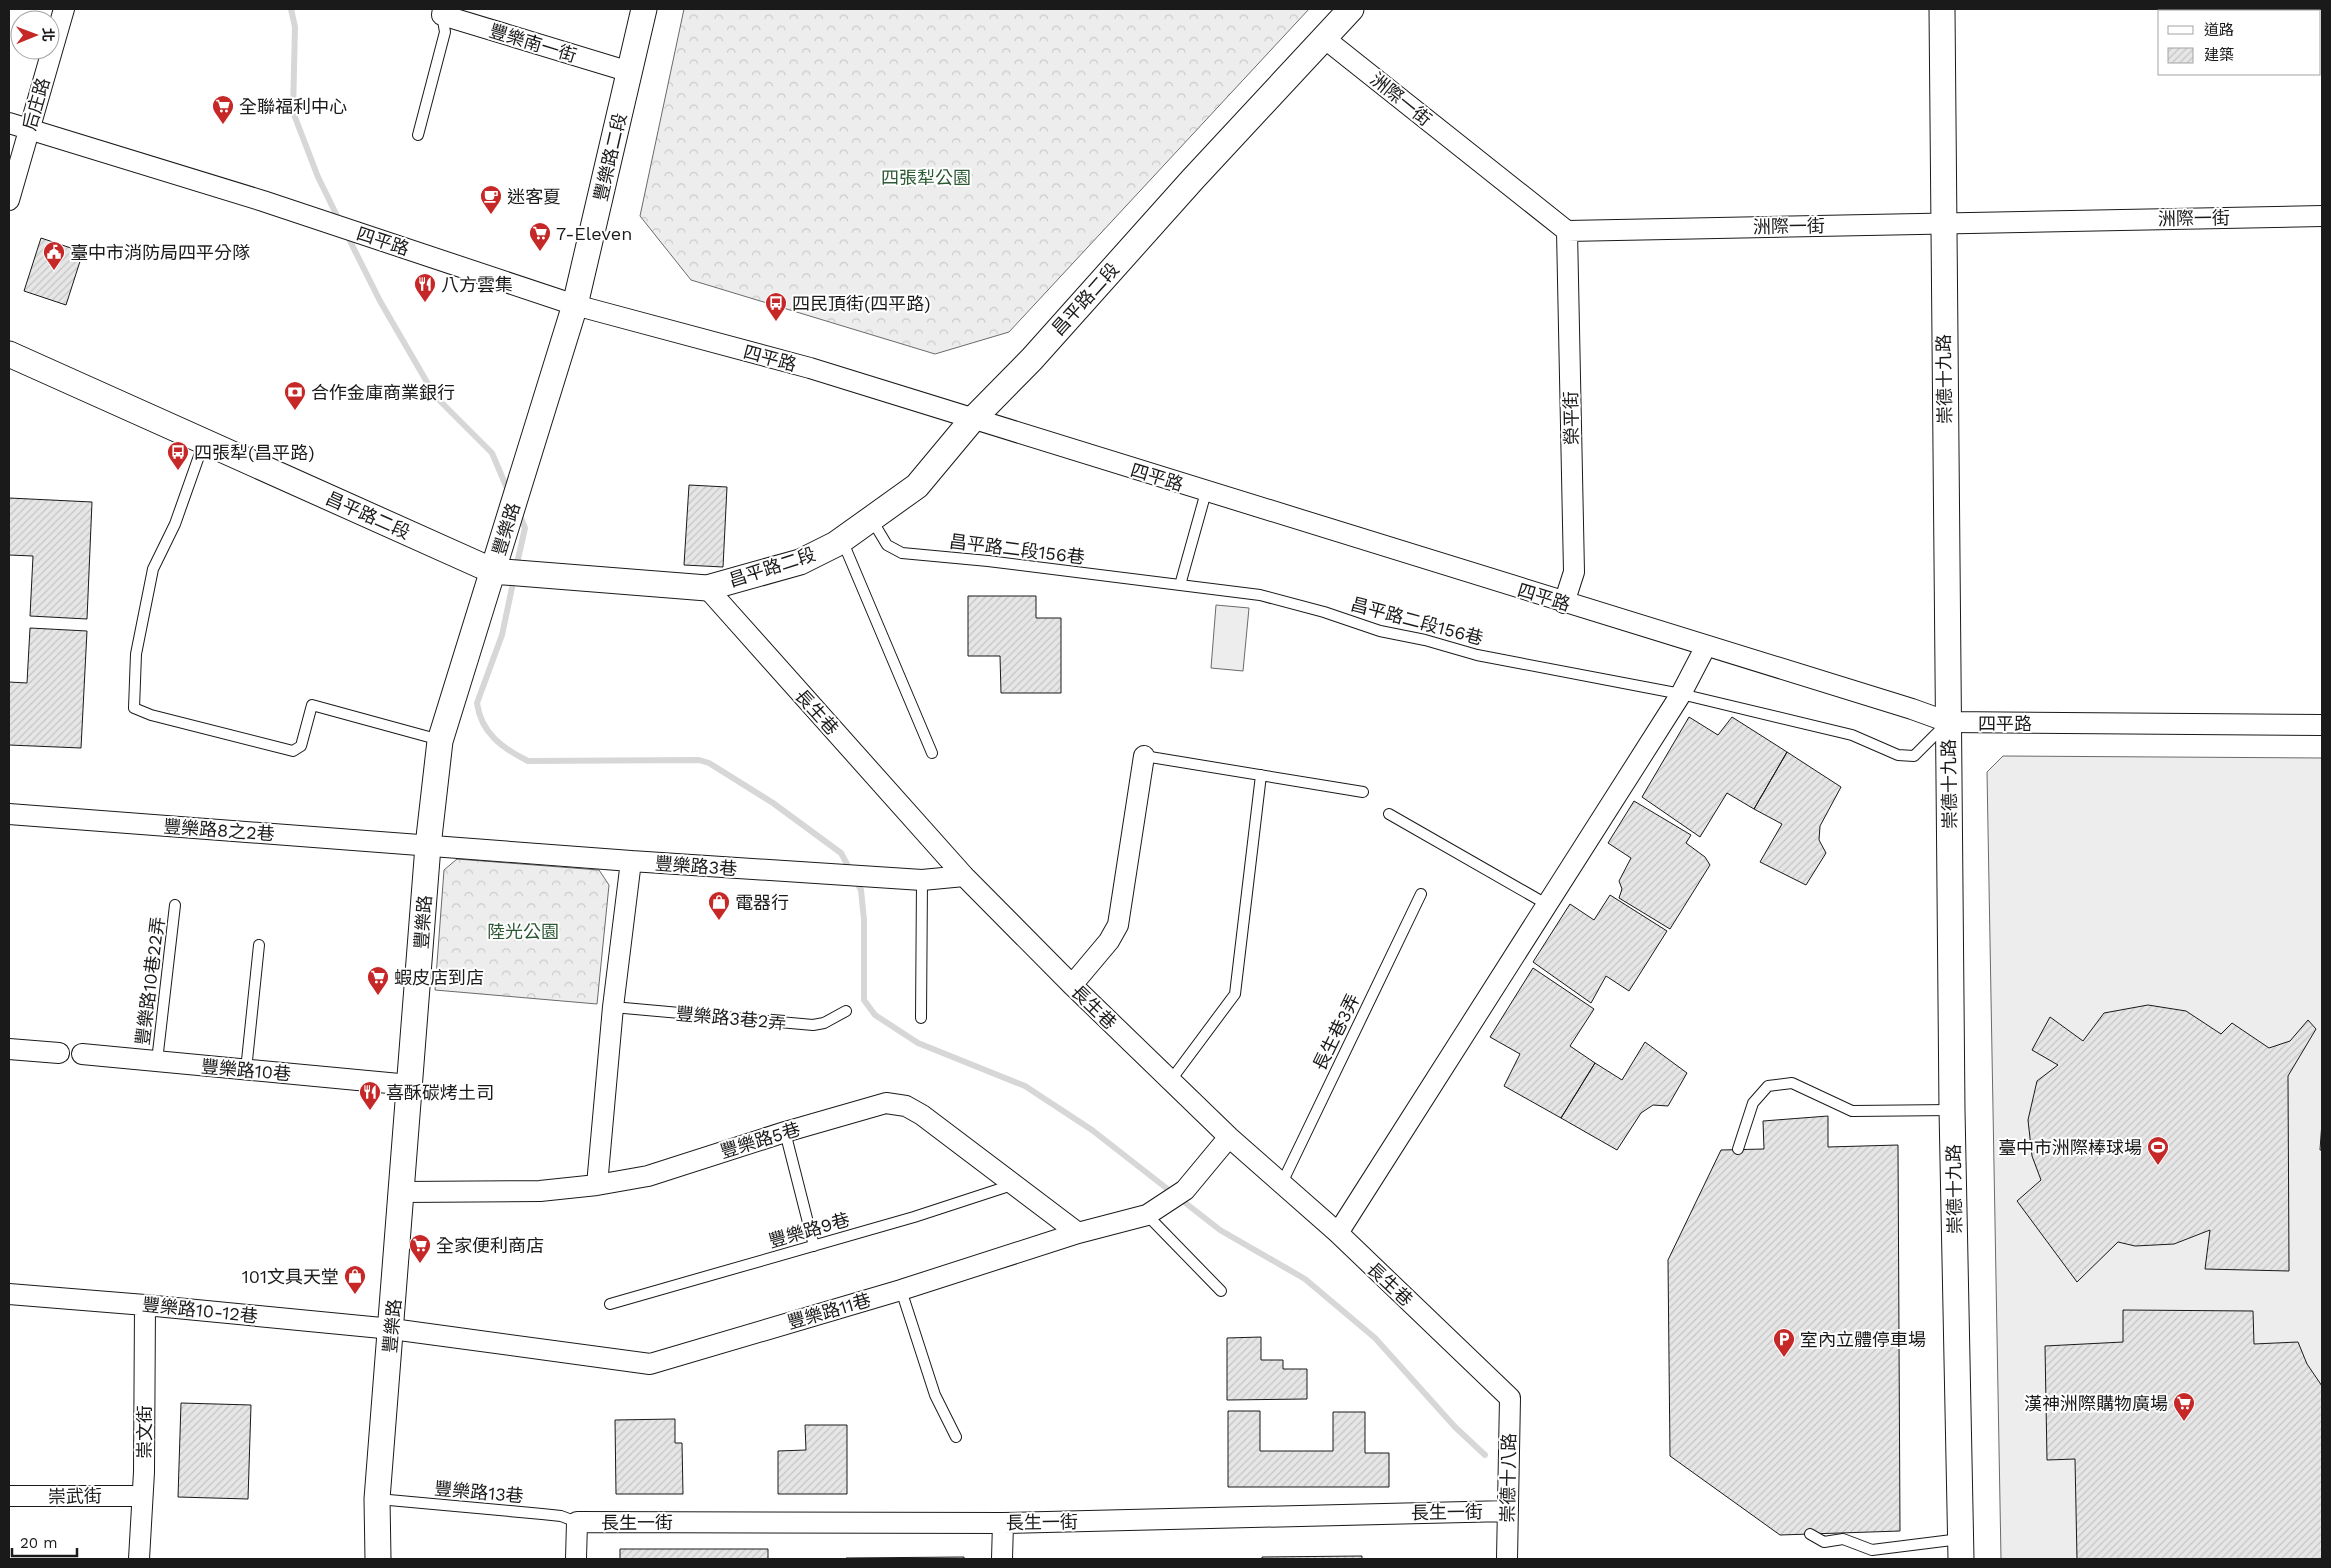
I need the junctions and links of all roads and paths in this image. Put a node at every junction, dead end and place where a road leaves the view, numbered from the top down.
1 (64, 9) edge
2 (644, 9) edge
3 (1351, 9) edge
4 (1942, 9) edge
5 (443, 12) edge
6 (1324, 38) junction
7 (630, 72) junction
8 (9, 123) edge
9 (28, 129) junction
10 (418, 135) dead end
11 (9, 200) edge
12 (2322, 216) edge
13 (1943, 222) junction
14 (1567, 231) junction
15 (575, 305) junction
16 (9, 354) edge
17 (972, 420) junction
18 (204, 442) junction
19 (1206, 492) junction
20 (872, 520) junction
21 (842, 540) junction
22 (493, 572) junction
23 (1180, 585) junction
24 (707, 588) junction
25 (1564, 603) junction
26 (1706, 646) junction
27 (1681, 694) junction
28 (1948, 722) junction
29 (2322, 725) edge
30 (440, 740) junction
31 (932, 753) dead end
32 (1144, 756) joint
33 (1261, 775) junction
34 (1363, 792) dead end
35 (9, 814) edge
36 (1389, 814) dead end
37 (428, 846) junction
38 (631, 862) junction
39 (964, 876) junction
40 (922, 880) junction
41 (1421, 894) dead end
42 (175, 905) dead end
43 (1548, 905) junction
44 (259, 944) dead end
45 (1072, 985) junction
46 (613, 1007) junction
47 (846, 1010) dead end
48 (921, 1018) dead end
49 (9, 1049) edge
50 (60, 1053) dead end
51 (82, 1054) dead end
52 (157, 1061) junction
53 (246, 1070) junction
54 (1170, 1080) junction
55 (410, 1085) junction
56 (1952, 1110) junction
57 (785, 1132) junction
58 (1229, 1137) junction
59 (1738, 1150) dead end
60 (1282, 1183) junction
61 (1016, 1184) junction
62 (596, 1185) junction
63 (402, 1192) junction
64 (1148, 1215) junction
65 (1078, 1233) junction
66 (1338, 1233) junction
67 (814, 1246) junction
68 (901, 1290) junction
69 (1221, 1291) dead end
70 (9, 1294) edge
71 (610, 1304) dead end
72 (145, 1305) junction
73 (392, 1329) junction
74 (1510, 1398) joint
75 (956, 1437) dead end
76 (9, 1496) edge
77 (141, 1496) junction
78 (377, 1499) junction
79 (1508, 1511) junction
80 (577, 1522) junction
81 (1002, 1523) junction
82 (1810, 1534) dead end
83 (1960, 1549) edge
84 (139, 1559) edge
85 (378, 1559) edge
86 (576, 1559) edge
87 (1002, 1559) edge
88 (1507, 1559) edge

1 - 9 street, 后庄路
2 - 7 street, 豐樂路二段
3 - 6 street, 昌平路二段
4 - 13 street, 崇德十九路
5 - 7 street, 豐樂南一街
5 - 10 lane
6 - 14 street, 洲際一街
6 - 17 street, 昌平路二段
7 - 15 street, 豐樂路二段
8 - 9 street, 四平路
9 - 11 street, 后庄路
9 - 15 street, 四平路
12 - 13 street, 洲際一街
13 - 14 street, 洲際一街
13 - 28 street, 崇德十九路
14 - 25 street, 榮平街
15 - 17 street, 四平路
15 - 22 street, 豐樂路
16 - 18 street, 昌平路二段
17 - 19 street, 四平路
17 - 20 street, 昌平路二段
18 - 22 street, 昌平路二段
18 - 30 lane
19 - 23 lane
19 - 25 street, 四平路
20 - 21 street, 昌平路二段
20 - 23 lane, 昌平路二段156巷
21 - 24 street, 昌平路二段
21 - 31 lane
22 - 24 street, 昌平路二段
22 - 30 street, 豐樂路
23 - 27 lane, 昌平路二段156巷
24 - 39 street, 長生巷
25 - 26 street, 四平路
26 - 27 street
26 - 28 street, 四平路
27 - 28 lane, 昌平路二段156巷
27 - 43 street
28 - 29 street, 四平路
28 - 56 street, 崇德十九路
30 - 37 street, 豐樂路
32 - 33 lane
32 - 45 street
33 - 34 lane
33 - 54 lane
35 - 37 street, 豐樂路8之2巷
36 - 43 lane
37 - 38 street, 豐樂路3巷
37 - 55 street, 豐樂路
38 - 40 street, 豐樂路3巷
38 - 46 street
39 - 40 street, 豐樂路3巷
39 - 45 street, 長生巷
40 - 48 lane
41 - 60 lane, 長生巷3弄
42 - 52 lane, 豐樂路10巷22弄
43 - 66 street
44 - 53 lane
45 - 54 street, 長生巷
46 - 47 lane, 豐樂路3巷2弄
46 - 62 street
49 - 50 street
51 - 52 street, 豐樂路10巷
52 - 53 street, 豐樂路10巷
53 - 55 street, 豐樂路10巷
54 - 58 street, 長生巷
55 - 63 street, 豐樂路
56 - 59 lane
56 - 83 street, 崇德十九路
57 - 61 street, 豐樂路5巷
57 - 62 street, 豐樂路5巷
57 - 67 lane
58 - 60 street, 長生巷
58 - 64 street, 豐樂路11巷
60 - 66 street, 長生巷
61 - 65 street, 豐樂路5巷
61 - 67 lane, 豐樂路9巷
62 - 63 street, 豐樂路5巷
63 - 73 street, 豐樂路
64 - 65 street, 豐樂路11巷
64 - 69 lane
65 - 68 street, 豐樂路11巷
66 - 74 street, 長生巷
67 - 71 lane, 豐樂路9巷
68 - 73 street, 豐樂路11巷
68 - 75 lane
70 - 72 street, 豐樂路10-12巷
72 - 73 street, 豐樂路10-12巷
72 - 77 street, 崇文街
73 - 78 street, 豐樂路
74 - 79 street, 崇德十八路
76 - 77 street, 崇武街
77 - 84 street, 崇文街
78 - 80 lane, 豐樂路13巷
78 - 85 street, 豐樂路
79 - 81 street, 長生一街
79 - 88 street, 崇德十八路
80 - 81 street, 長生一街
80 - 86 street
81 - 87 street
82 - 83 lane

